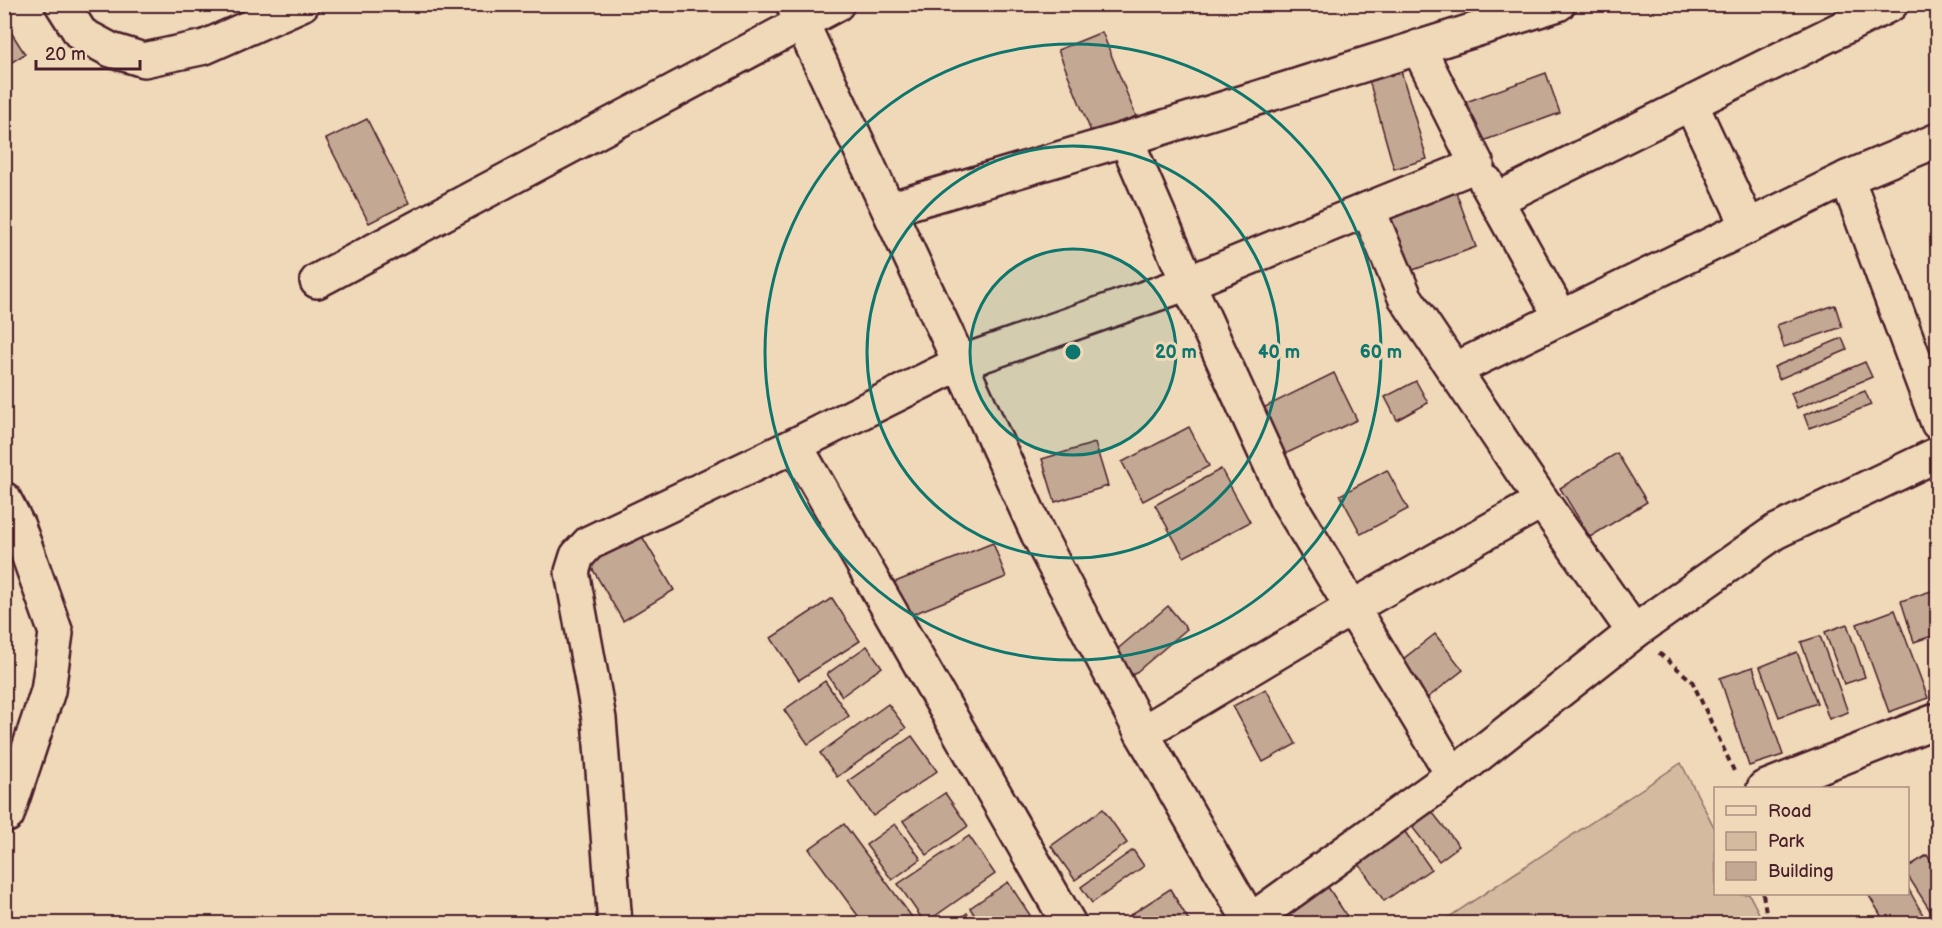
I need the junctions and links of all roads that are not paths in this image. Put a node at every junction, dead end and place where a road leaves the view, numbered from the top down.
1 (62, 4) edge
2 (302, 4) edge
3 (837, 4) edge
4 (1558, 4) edge
5 (1891, 4) edge
6 (797, 13) edge
7 (1418, 47) junction
8 (1691, 104) junction
9 (1126, 139) junction
10 (1938, 140) edge
11 (1477, 165) junction
12 (1847, 178) junction
13 (1496, 200) junction
14 (889, 209) junction
15 (1368, 209) junction
16 (1748, 226) junction
17 (317, 281) dead end
18 (1188, 283) junction
19 (1561, 317) junction
20 (960, 363) junction
21 (1454, 370) junction
22 (1938, 423) edge
23 (795, 446) junction
24 (1938, 454) edge
25 (4, 499) edge
26 (1542, 501) junction
27 (1353, 607) junction
28 (1634, 632) junction
29 (1938, 720) edge
30 (1142, 733) junction
31 (1453, 774) junction
32 (1751, 783) edge
33 (5, 817) edge
34 (1248, 922) edge
35 (615, 924) edge
36 (1069, 924) edge

1 - 2 street
3 - 6 street
4 - 7 street
5 - 8 street
6 - 14 street
6 - 17 street
7 - 9 street
7 - 11 street
8 - 13 street
8 - 16 street
9 - 14 street
9 - 18 street
10 - 12 street
11 - 13 street
11 - 15 street
12 - 16 street
12 - 22 street
13 - 19 street
14 - 20 street
15 - 18 street
15 - 21 street
16 - 19 street
18 - 20 street
18 - 27 street
19 - 21 street
20 - 23 street
20 - 30 street
21 - 26 street
23 - 35 street
23 - 36 street
24 - 28 street
25 - 33 street
26 - 27 street
26 - 28 street
27 - 30 street
27 - 31 street
28 - 31 street
29 - 32 street
30 - 34 street
31 - 34 street

